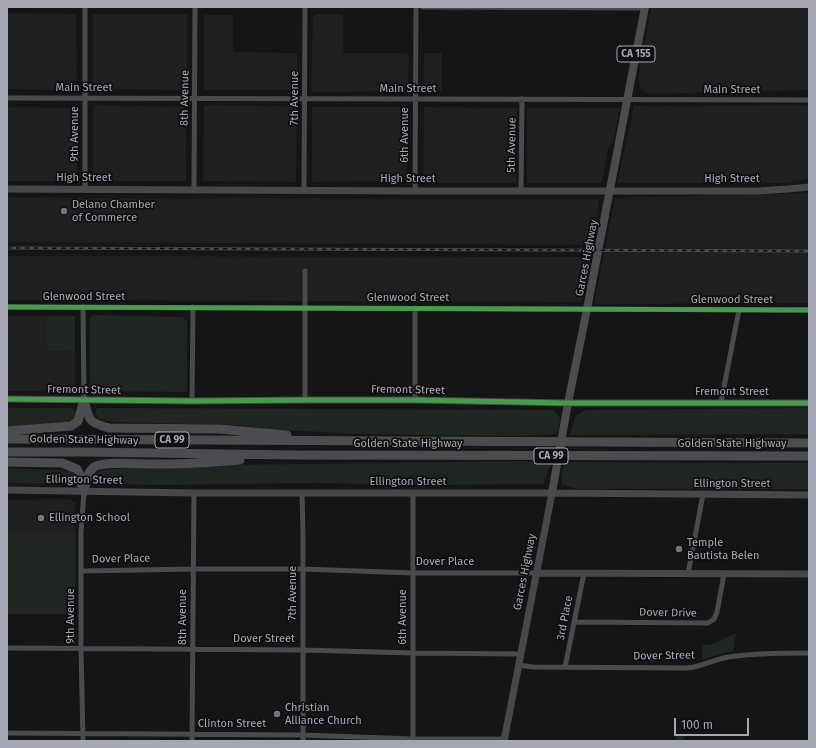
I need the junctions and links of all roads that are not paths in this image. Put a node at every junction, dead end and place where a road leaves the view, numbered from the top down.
1 (85, 7) edge
2 (195, 7) edge
3 (306, 7) edge
4 (416, 7) edge
5 (423, 7) edge
6 (645, 8) edge
7 (85, 97) junction
8 (7, 98) edge
9 (195, 98) junction
10 (305, 98) junction
11 (415, 99) junction
12 (522, 99) junction
13 (627, 100) junction
14 (809, 100) edge
15 (809, 187) edge
16 (7, 188) edge
17 (85, 188) junction
18 (194, 189) junction
19 (304, 190) junction
20 (610, 190) junction
21 (415, 191) junction
22 (521, 191) junction
23 (305, 271) dead end
24 (7, 307) edge
25 (82, 307) junction
26 (193, 307) junction
27 (305, 308) junction
28 (415, 308) junction
29 (588, 309) junction
30 (739, 310) junction
31 (809, 310) edge
32 (7, 399) edge
33 (84, 400) junction
34 (192, 400) junction
35 (305, 400) junction
36 (415, 400) junction
37 (721, 402) junction
38 (568, 403) junction
39 (809, 403) edge
40 (7, 431) edge
41 (7, 439) edge
42 (336, 440) junction
43 (809, 443) edge
44 (7, 452) edge
45 (294, 455) junction
46 (809, 456) edge
47 (7, 462) edge
48 (7, 490) edge
49 (84, 492) junction
50 (194, 493) junction
51 (302, 493) junction
52 (413, 493) junction
53 (552, 493) junction
54 (703, 494) junction
55 (809, 495) edge
56 (193, 569) junction
57 (303, 569) junction
58 (82, 571) junction
59 (413, 573) junction
60 (536, 573) junction
61 (584, 573) junction
62 (688, 574) junction
63 (724, 574) junction
64 (809, 574) edge
65 (574, 622) junction
66 (7, 648) edge
67 (81, 649) junction
68 (192, 649) junction
69 (303, 650) junction
70 (413, 653) junction
71 (809, 653) edge
72 (520, 654) junction
73 (518, 665) junction
74 (565, 667) junction
75 (7, 733) edge
76 (83, 734) junction
77 (192, 734) junction
78 (303, 734) junction
79 (413, 740) edge
80 (504, 740) edge
81 (83, 741) edge
82 (192, 741) edge
83 (303, 741) edge

1 - 7 street, 9th Avenue
2 - 9 street, 8th Avenue
3 - 10 street, 7th Avenue
4 - 11 street, 6th Avenue
5 - 6 street
6 - 13 main road, Garces Highway / CA 155
7 - 8 street, Main Street
7 - 9 street, Main Street
7 - 17 street, 9th Avenue
9 - 10 street, Main Street
9 - 18 street, 8th Avenue
10 - 11 street, Main Street
10 - 19 street, 7th Avenue
11 - 12 street, Main Street
11 - 21 street, 6th Avenue
12 - 13 street, Main Street
12 - 22 street, 5th Avenue
13 - 14 street, Main Street
13 - 20 main road, Garces Highway / CA 155
15 - 20 street, High Street
16 - 17 street, High Street
17 - 18 street, High Street
18 - 19 street, High Street
19 - 21 street, High Street
20 - 22 street, High Street
20 - 29 main road, Garces Highway / CA 155
21 - 22 street, High Street
23 - 27 street
24 - 25 street, Glenwood Street
25 - 26 street, Glenwood Street
25 - 33 street
26 - 27 street, Glenwood Street
26 - 34 street
27 - 28 street, Glenwood Street
27 - 35 street
28 - 29 street, Glenwood Street
28 - 36 street
29 - 30 street, Glenwood Street
29 - 38 main road, Garces Highway / CA 155
30 - 31 street, Glenwood Street
30 - 37 street
32 - 33 street, Fremont Street
33 - 34 street, Fremont Street
33 - 40 highway
33 - 42 highway
34 - 35 street, Fremont Street
35 - 36 street, Fremont Street
36 - 38 street, Fremont Street
37 - 38 street, Fremont Street
37 - 39 street, Fremont Street
38 - 53 main road, Garces Highway / CA 155
41 - 42 highway, Golden State Highway / CA 99
42 - 43 highway, Golden State Highway / CA 99
44 - 45 highway, Golden State Highway / CA 99
45 - 46 highway, Golden State Highway / CA 99
45 - 49 highway
47 - 49 highway
48 - 49 street, Ellington Street
49 - 50 street, Ellington Street
49 - 58 street, 9th Avenue
50 - 51 street, Ellington Street
50 - 56 street, 8th Avenue
51 - 52 street, Ellington Street
51 - 57 street, 7th Avenue
52 - 53 street, Ellington Street
52 - 59 street, 6th Avenue
53 - 54 street, Ellington Street
53 - 60 street, Garces Highway
54 - 55 street, Ellington Street
54 - 62 street
56 - 57 street, Dover Place
56 - 58 street, Dover Place
56 - 68 street, 8th Avenue
57 - 59 street, Dover Place
57 - 69 street, 7th Avenue
58 - 67 street, 9th Avenue
59 - 60 street, Dover Place
59 - 70 street, 6th Avenue
60 - 61 street, Dover Place
60 - 72 street, Garces Highway
61 - 62 street, Dover Place
61 - 65 street, 3rd Place
62 - 63 street, Dover Place
63 - 64 street, Dover Place
63 - 65 street, Dover Drive
65 - 74 street, 3rd Place
66 - 67 street, Dover Street
67 - 68 street, Dover Street
67 - 76 street, 9th Avenue
68 - 69 street, Dover Street
68 - 77 street, 8th Avenue
69 - 70 street, Dover Street
69 - 78 street, 7th Avenue
70 - 72 street, Dover Street
70 - 79 street, 6th Avenue
71 - 74 street, Dover Street
72 - 73 street, Garces Highway
73 - 74 street, Dover Street
73 - 80 street, Garces Highway
75 - 76 street, Clinton Street
76 - 77 street, Clinton Street
76 - 81 street, 9th Avenue
77 - 78 street, Clinton Street
77 - 82 street, 8th Avenue
78 - 79 street, Clinton Street
78 - 83 street, 7th Avenue
79 - 80 street, Clinton Street

